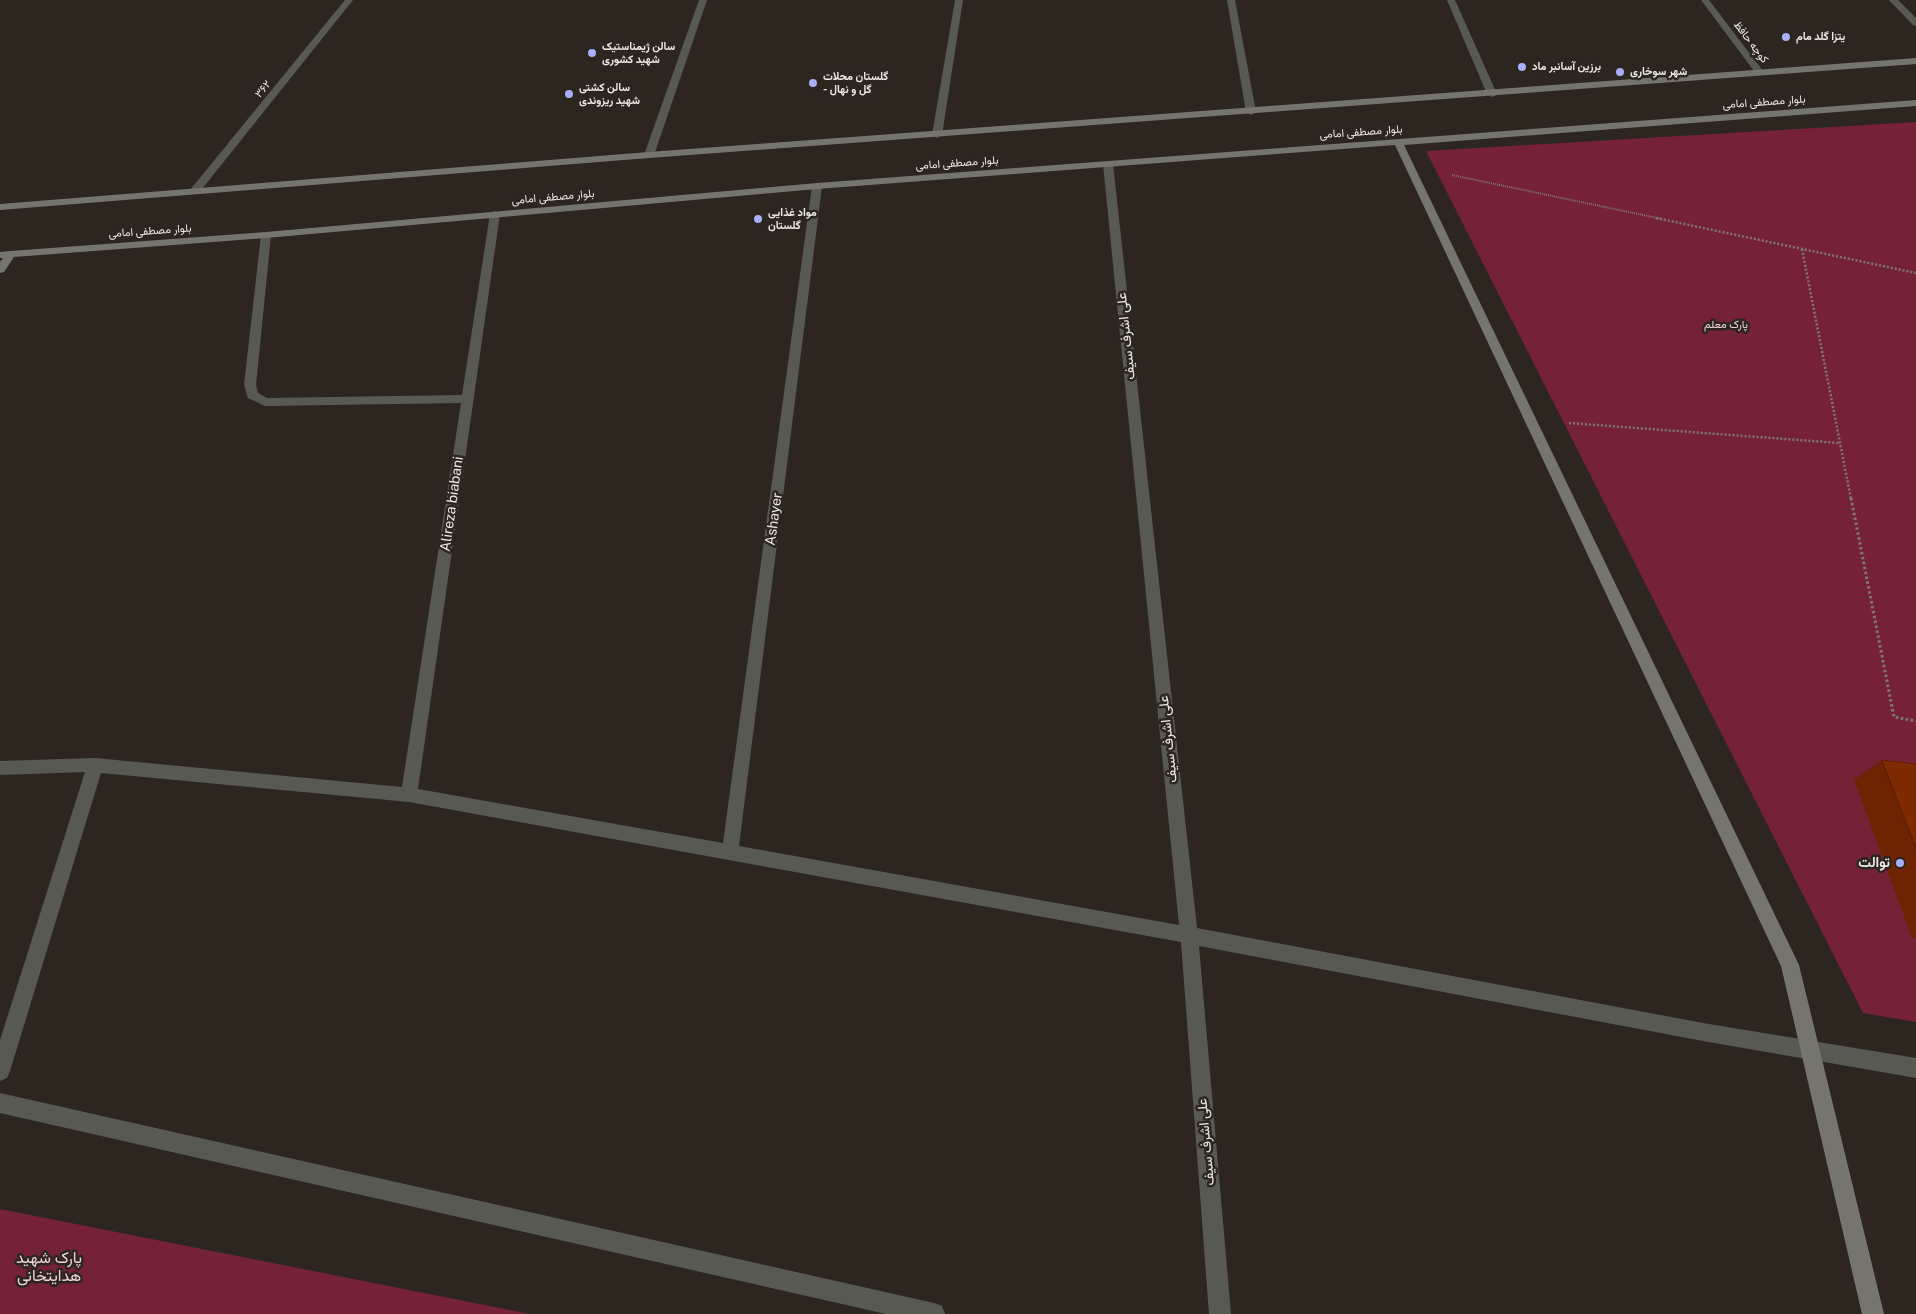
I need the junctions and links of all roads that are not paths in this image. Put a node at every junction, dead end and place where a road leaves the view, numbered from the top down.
1 (349, 0) edge
2 (704, 0) edge
3 (959, 0) edge
4 (1231, 0) edge
5 (1451, 0) edge
6 (1705, 0) edge
7 (1893, 0) edge
8 (1916, 23) edge
9 (1916, 61) edge
10 (1760, 73) junction
11 (1492, 94) junction
12 (1916, 104) edge
13 (1251, 112) junction
14 (937, 136) junction
15 (1398, 142) junction
16 (649, 155) junction
17 (1108, 164) junction
18 (817, 186) junction
19 (194, 192) junction
20 (0, 208) edge
21 (495, 214) junction
22 (266, 234) junction
23 (5, 255) edge
24 (0, 270) edge
25 (468, 399) junction
26 (95, 765) junction
27 (0, 768) edge
28 (409, 795) junction
29 (730, 851) junction
30 (1189, 935) junction
31 (1810, 1049) junction
32 (1916, 1068) edge
33 (0, 1071) edge
34 (0, 1103) edge
35 (934, 1314) edge
36 (1220, 1314) edge
37 (1873, 1314) edge

1 - 19 street, ۳۶۲
2 - 16 street
3 - 14 street
4 - 13 street
5 - 11 street
6 - 10 street, کوچه حافظ
7 - 8 street
9 - 10 main road
10 - 11 main road
11 - 13 main road
12 - 15 main road, بلوار مصطفی امامی
13 - 14 main road
14 - 16 main road
15 - 17 main road, بلوار مصطفی امامی
15 - 31 main road
16 - 19 main road
17 - 18 main road, بلوار مصطفی امامی
17 - 30 street, علی اشرف سیف
18 - 21 main road, بلوار مصطفی امامی
18 - 29 street, Ashayer
19 - 20 main road
21 - 22 main road, بلوار مصطفی امامی
21 - 25 street, Alireza biabani
22 - 23 main road, بلوار مصطفی امامی
22 - 25 street
23 - 24 main road
25 - 28 street, Alireza biabani
26 - 27 street
26 - 28 street
26 - 33 street
28 - 29 street
29 - 30 street
30 - 31 street
30 - 36 street, علی اشرف سیف
31 - 32 street
31 - 37 main road
34 - 35 street

